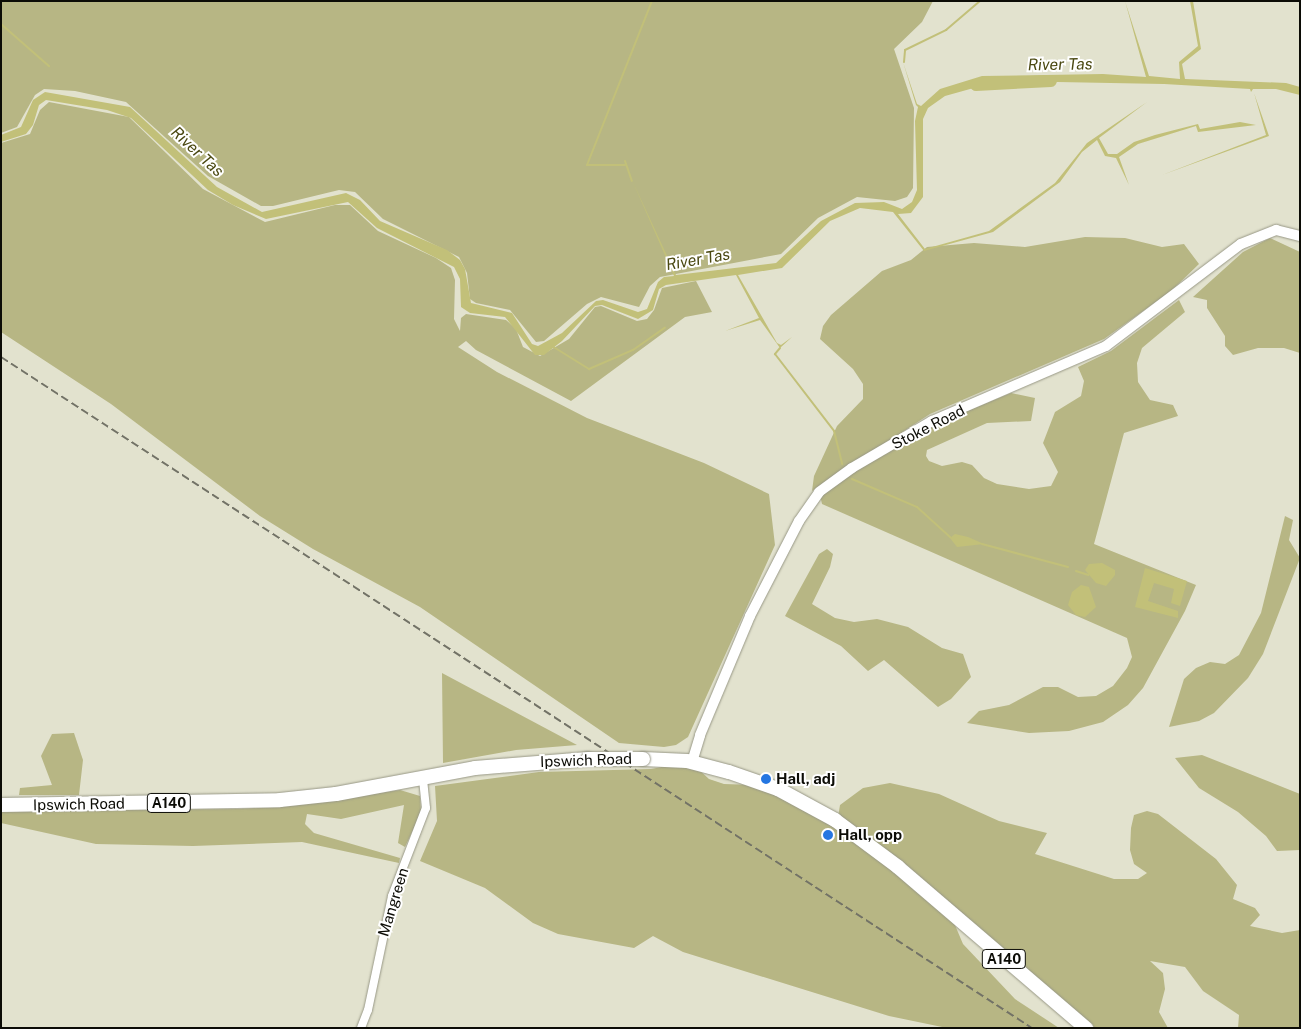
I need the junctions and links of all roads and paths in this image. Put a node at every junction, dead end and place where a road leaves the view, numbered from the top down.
1 (1300, 236) edge
2 (692, 762) junction
3 (423, 778) junction
4 (1, 805) edge
5 (361, 1028) edge
6 (1086, 1028) edge

1 - 2 street, Stoke Road
2 - 3 highway, Ipswich Road / A140, bridge
2 - 6 highway, Ipswich Road / A140
3 - 4 highway, Ipswich Road / A140
3 - 5 street, Mangreen

